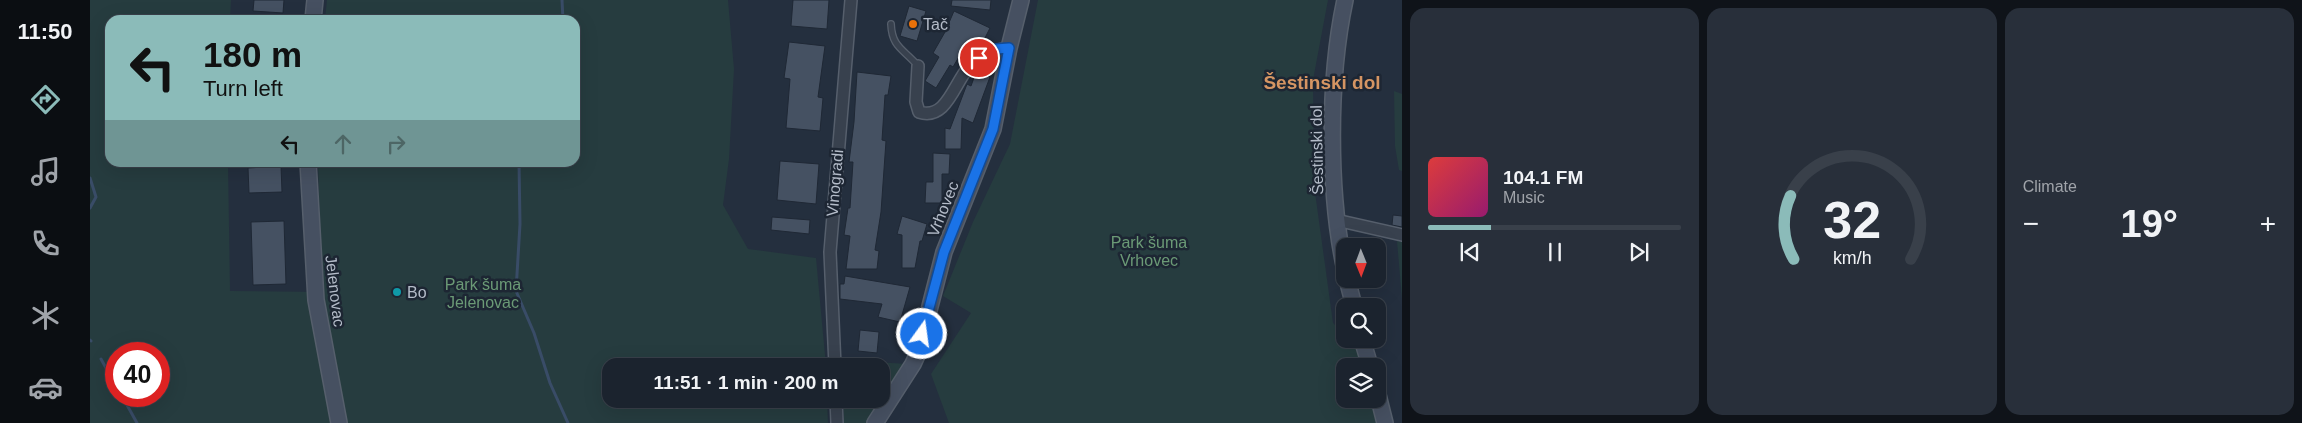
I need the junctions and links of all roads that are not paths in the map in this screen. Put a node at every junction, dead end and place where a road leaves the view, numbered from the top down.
1 (315, 0) edge
2 (851, 0) edge
3 (1021, 0) edge
4 (1345, 0) edge
5 (314, 15) edge
6 (891, 24) dead end
7 (1009, 48) junction
8 (918, 66) joint
9 (308, 167) edge
10 (1336, 220) junction
11 (1402, 235) edge
12 (1339, 238) edge
13 (835, 358) edge
14 (836, 408) edge
15 (1381, 408) edge
16 (339, 423) edge
17 (837, 423) edge
18 (875, 423) edge
19 (1385, 423) edge

1 - 5 street
2 - 13 street, Vinogradi
3 - 7 street, Vrhovec
4 - 10 street, Šestinski dol
6 - 8 lane
7 - 8 street
7 - 18 street, Vrhovec
9 - 16 street, Jelenovac
10 - 11 street
10 - 12 street, Šestinski dol
14 - 17 street
15 - 19 street

